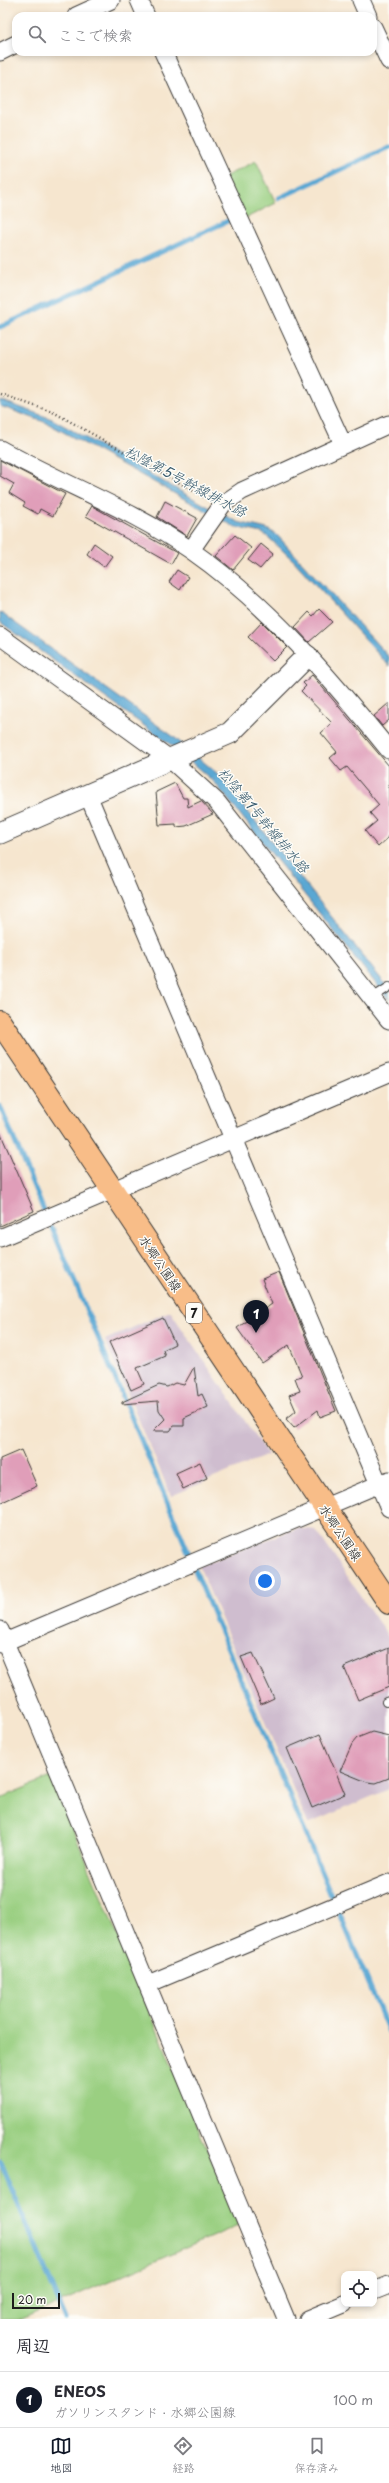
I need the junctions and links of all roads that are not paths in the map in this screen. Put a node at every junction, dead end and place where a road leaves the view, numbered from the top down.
1 (111, 0) edge
2 (139, 0) edge
3 (361, 0) edge
4 (85, 12) edge
5 (144, 12) edge
6 (366, 12) edge
7 (377, 36) edge
8 (12, 46) edge
9 (0, 52) edge
10 (165, 56) edge
11 (389, 61) edge
12 (389, 424) edge
13 (343, 444) junction
14 (0, 449) edge
15 (191, 550) junction
16 (0, 636) edge
17 (307, 656) junction
18 (389, 750) edge
19 (181, 755) junction
20 (88, 795) junction
21 (0, 833) edge
22 (389, 987) edge
23 (375, 997) junction
24 (389, 1020) edge
25 (0, 1022) edge
26 (389, 1073) edge
27 (234, 1139) junction
28 (112, 1190) junction
29 (0, 1238) edge
30 (384, 1482) edge
31 (324, 1507) junction
32 (389, 1508) edge
33 (389, 1603) edge
34 (2, 1639) edge
35 (389, 1883) edge
36 (148, 1984) junction
37 (389, 2285) edge
38 (377, 2290) edge
39 (341, 2305) edge
40 (286, 2319) edge
41 (308, 2319) edge

1 - 4 street
2 - 5 street
3 - 6 street
7 - 11 street
8 - 9 street
10 - 13 street
12 - 13 street
13 - 15 street
14 - 15 street
15 - 17 street
16 - 19 street
17 - 18 street
17 - 19 street
19 - 20 street
19 - 23 street
20 - 21 street
20 - 27 street
22 - 23 lane
23 - 24 street
25 - 28 main road, 水郷公園線 / 7
26 - 27 street
27 - 28 street
27 - 30 street
28 - 29 street
28 - 31 main road, 水郷公園線 / 7
30 - 31 street
30 - 32 street
31 - 33 main road, 水郷公園線 / 7
31 - 34 street
34 - 36 street
35 - 36 street
36 - 40 street
37 - 38 street
39 - 41 street

